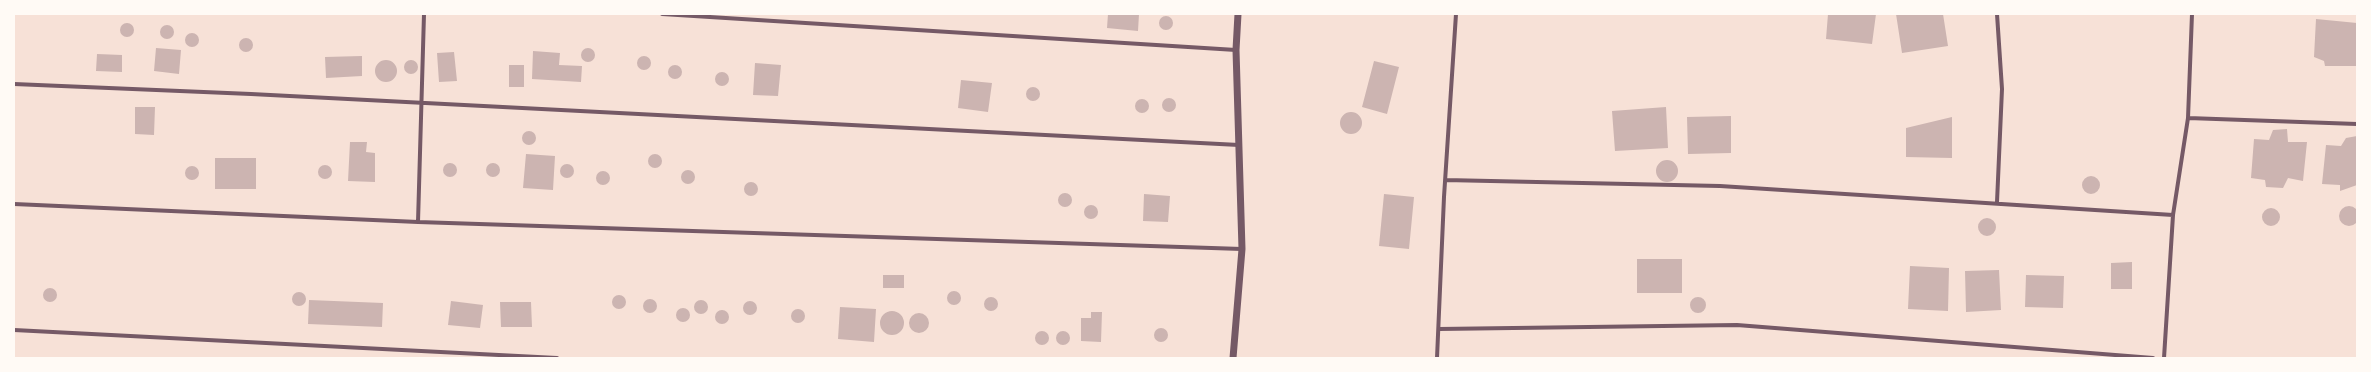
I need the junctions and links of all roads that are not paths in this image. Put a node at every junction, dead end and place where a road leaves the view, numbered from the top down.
1 (424, 14) edge
2 (662, 14) edge
3 (1238, 14) edge
4 (1456, 14) edge
5 (1997, 14) edge
6 (2192, 14) edge
7 (1236, 50) junction
8 (14, 84) edge
9 (420, 102) junction
10 (2188, 118) junction
11 (2357, 124) edge
12 (1239, 145) junction
13 (1445, 180) junction
14 (1997, 202) junction
15 (14, 204) edge
16 (2173, 215) junction
17 (418, 222) junction
18 (1242, 249) junction
19 (1439, 329) junction
20 (14, 330) edge
21 (557, 358) edge
22 (1233, 358) edge
23 (1437, 358) edge
24 (2153, 358) edge
25 (2164, 358) edge

1 - 9 street
2 - 7 street
3 - 7 street
4 - 13 street
5 - 14 street
6 - 10 street
7 - 12 street
8 - 9 street
9 - 12 street
9 - 17 street
10 - 11 street
10 - 16 street
12 - 18 street
13 - 14 street
13 - 19 street
14 - 16 street
15 - 17 street
16 - 25 street
17 - 18 street
18 - 22 street
19 - 23 street
19 - 24 street
20 - 21 street

